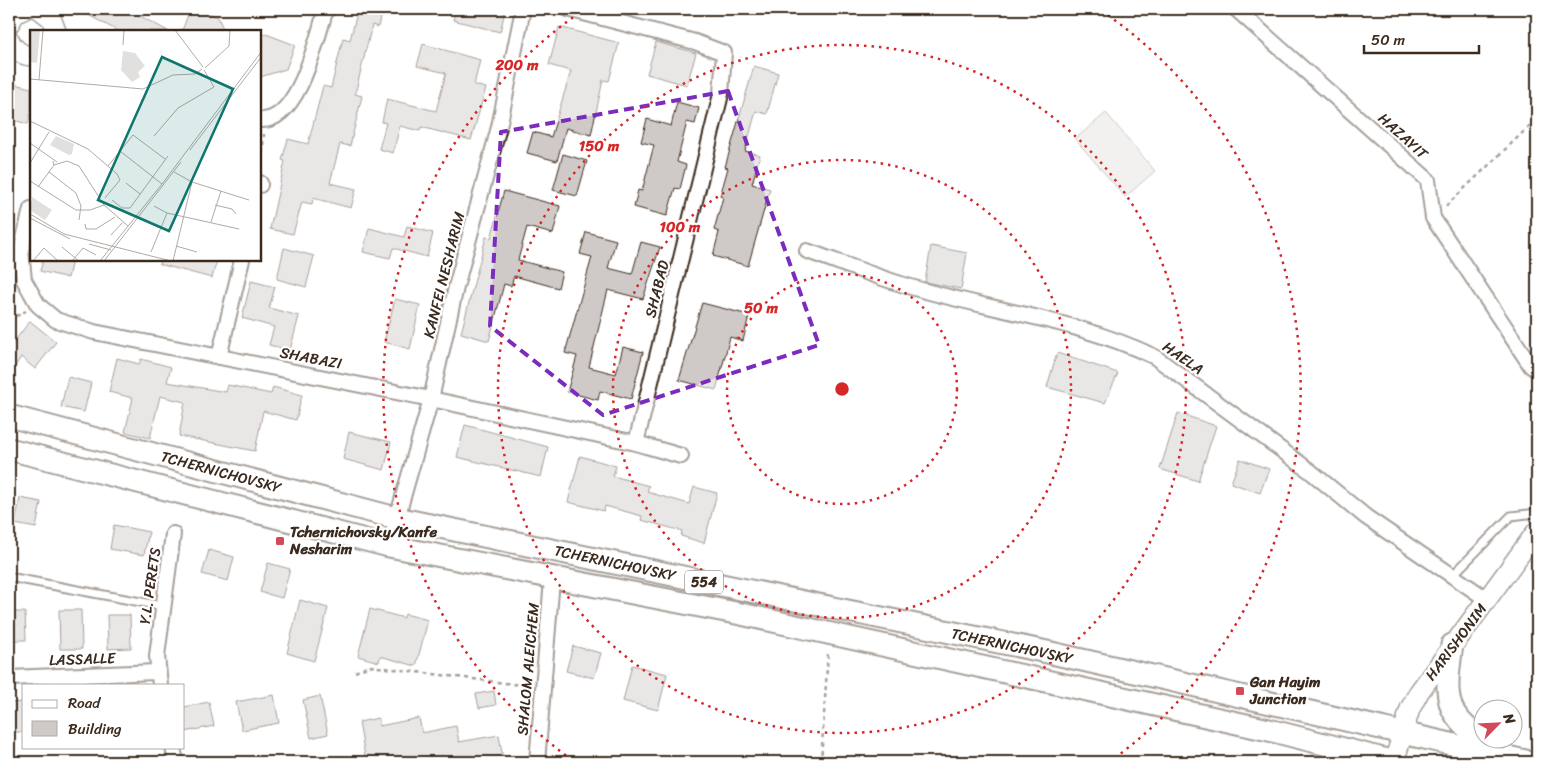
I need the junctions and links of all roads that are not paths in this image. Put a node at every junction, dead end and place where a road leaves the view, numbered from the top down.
1 (25, 9) edge
2 (326, 9) edge
3 (523, 9) edge
4 (568, 9) edge
5 (1236, 9) edge
6 (9, 24) edge
7 (262, 120) edge
8 (30, 212) edge
9 (807, 251) dead end
10 (242, 261) edge
11 (220, 357) junction
12 (1537, 370) edge
13 (431, 399) junction
14 (9, 416) edge
15 (636, 443) junction
16 (9, 449) edge
17 (681, 456) dead end
18 (1537, 513) edge
19 (396, 518) junction
20 (1537, 531) edge
21 (173, 534) dead end
22 (389, 546) junction
23 (1453, 575) junction
24 (9, 577) edge
25 (552, 579) junction
26 (1488, 600) junction
27 (162, 606) junction
28 (1452, 645) junction
29 (9, 678) edge
30 (158, 678) edge
31 (1402, 732) junction
32 (173, 748) edge
33 (1508, 757) junction
34 (176, 762) edge
35 (537, 762) edge
36 (1394, 762) edge
37 (1530, 762) edge

1 - 6 street
2 - 7 street
3 - 13 street, KANFEI NESHARIM
4 - 15 street, SHABAD
5 - 12 street, HAZAYIT
8 - 11 street, SHABAZI
9 - 23 street, HAELA
10 - 11 street
11 - 13 street, SHABAZI
13 - 15 street, SHABAZI
13 - 19 street, KANFEI NESHARIM
14 - 19 main road, TCHERNICHOVSKY / 554
15 - 17 street, SHABAZI
16 - 22 main road, TCHERNICHOVSKY / 554
18 - 23 lane
19 - 22 street, KANFEI NESHARIM
19 - 31 main road, TCHERNICHOVSKY / 554
20 - 26 street, HARISHONIM
21 - 27 street, Y.L. PERETS
22 - 25 main road, TCHERNICHOVSKY / 554
23 - 26 street, HAELA
24 - 27 lane
25 - 35 street, SHALOM ALEICHEM
25 - 36 main road, TCHERNICHOVSKY / 554
26 - 28 street, HARISHONIM
27 - 30 street, Y.L. PERETS
28 - 31 street, HARISHONIM
28 - 33 main road
29 - 30 street, LASSALLE
31 - 33 main road, 554
31 - 36 street, HARISHONIM
32 - 34 street
33 - 37 main road, 554

